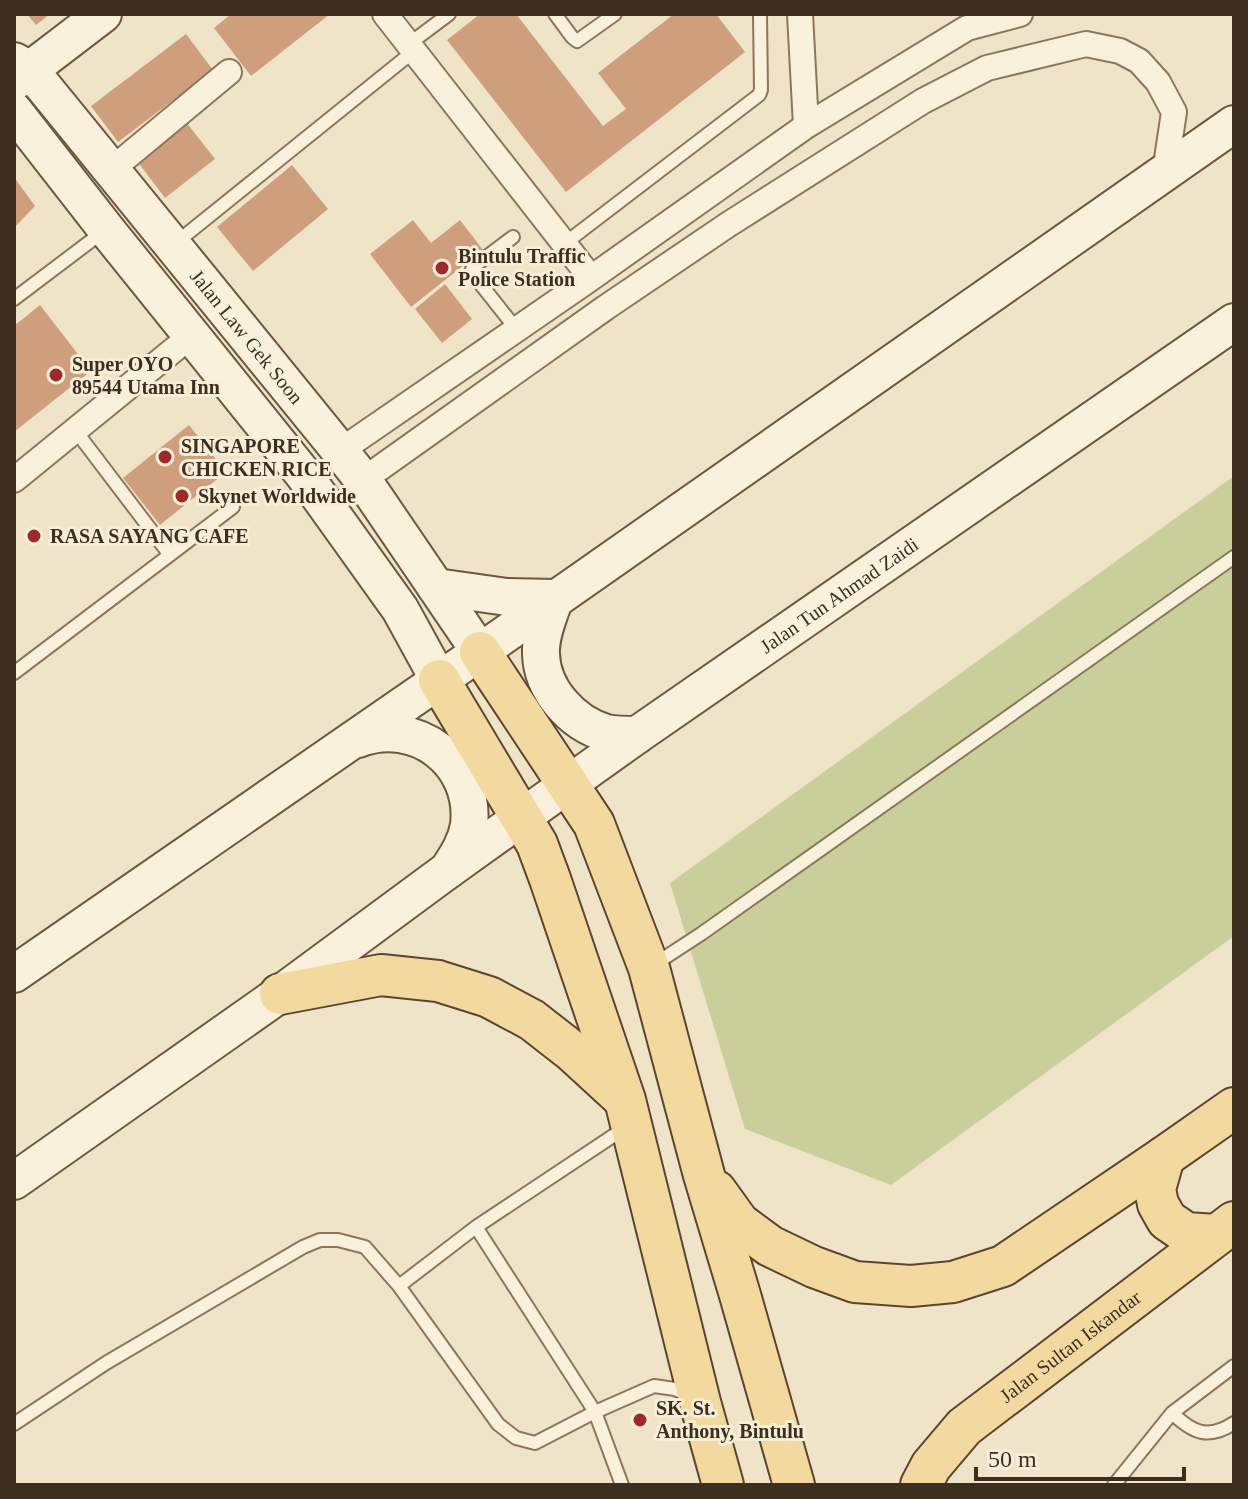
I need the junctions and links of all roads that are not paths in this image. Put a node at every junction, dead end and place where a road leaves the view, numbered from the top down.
1 (103, 14) edge
2 (385, 14) edge
3 (449, 14) edge
4 (555, 14) edge
5 (615, 14) edge
6 (760, 14) edge
7 (800, 14) edge
8 (1020, 14) edge
9 (412, 48) junction
10 (19, 71) edge
11 (229, 72) dead end
12 (14, 111) edge
13 (1234, 124) edge
14 (806, 126) junction
15 (111, 170) junction
16 (1165, 172) junction
17 (106, 229) junction
18 (513, 237) dead end
19 (564, 244) junction
20 (172, 246) junction
21 (587, 281) junction
22 (14, 299) edge
23 (605, 308) junction
24 (1234, 322) edge
25 (517, 330) junction
26 (192, 335) junction
27 (75, 430) junction
28 (340, 451) junction
29 (14, 480) edge
30 (363, 480) junction
31 (233, 507) dead end
32 (170, 555) junction
33 (1234, 557) edge
34 (436, 587) junction
35 (555, 598) junction
36 (480, 652) junction
37 (14, 673) edge
38 (439, 680) junction
39 (637, 735) junction
40 (347, 743) junction
41 (568, 785) junction
42 (521, 818) junction
43 (448, 870) junction
44 (649, 968) junction
45 (14, 974) edge
46 (280, 994) junction
47 (1234, 1108) edge
48 (628, 1112) junction
49 (1164, 1157) junction
50 (704, 1175) junction
51 (14, 1181) edge
52 (476, 1227) junction
53 (1225, 1228) edge
54 (399, 1286) junction
55 (1234, 1366) edge
56 (700, 1402) junction
57 (595, 1412) junction
58 (1172, 1413) junction
59 (1234, 1423) edge
60 (14, 1424) edge
61 (622, 1485) edge
62 (723, 1485) edge
63 (794, 1485) edge
64 (921, 1485) edge
65 (1114, 1485) edge

1 - 10 main road
2 - 9 street
3 - 9 lane
4 - 5 lane
6 - 19 lane
7 - 14 street
8 - 14 street
9 - 19 street
9 - 20 lane
10 - 15 main road, Jalan Law Gek Soon
11 - 15 street
12 - 17 main road, Jalan Law Gek Soon
13 - 16 main road
14 - 21 street
15 - 20 main road, Jalan Law Gek Soon
16 - 23 street
16 - 35 main road
17 - 22 lane
17 - 26 main road, Jalan Law Gek Soon
18 - 25 lane
19 - 21 street
20 - 28 main road, Jalan Law Gek Soon
21 - 23 street
21 - 25 street
23 - 30 street
24 - 39 main road, Jalan Tun Ahmad Zaidi
25 - 28 street
26 - 27 street
26 - 38 main road, Jalan Law Gek Soon
27 - 29 street
27 - 32 lane
28 - 30 main road, Jalan Law Gek Soon
30 - 34 main road, Jalan Law Gek Soon
31 - 32 lane
32 - 37 lane
33 - 44 lane
34 - 35 main road
34 - 36 main road, Jalan Law Gek Soon
35 - 36 main road
35 - 39 main road
36 - 38 main road
36 - 41 main road
38 - 40 main road
38 - 42 main road
39 - 41 main road, Jalan Tun Ahmad Zaidi
40 - 43 main road
40 - 45 main road
41 - 42 main road, Jalan Tun Ahmad Zaidi
41 - 44 main road
42 - 43 main road, Jalan Tun Ahmad Zaidi
42 - 48 main road
43 - 46 main road, Jalan Tun Ahmad Zaidi
44 - 50 main road
46 - 48 main road
46 - 51 main road, Jalan Tun Ahmad Zaidi
47 - 49 main road
48 - 52 lane
48 - 56 main road
49 - 50 main road
49 - 53 main road
50 - 63 main road
52 - 54 lane
52 - 57 lane
53 - 64 main road, Jalan Sultan Iskandar
54 - 57 lane
54 - 60 lane
55 - 58 lane
56 - 57 lane
56 - 62 main road
57 - 61 lane
58 - 59 lane
58 - 65 lane

